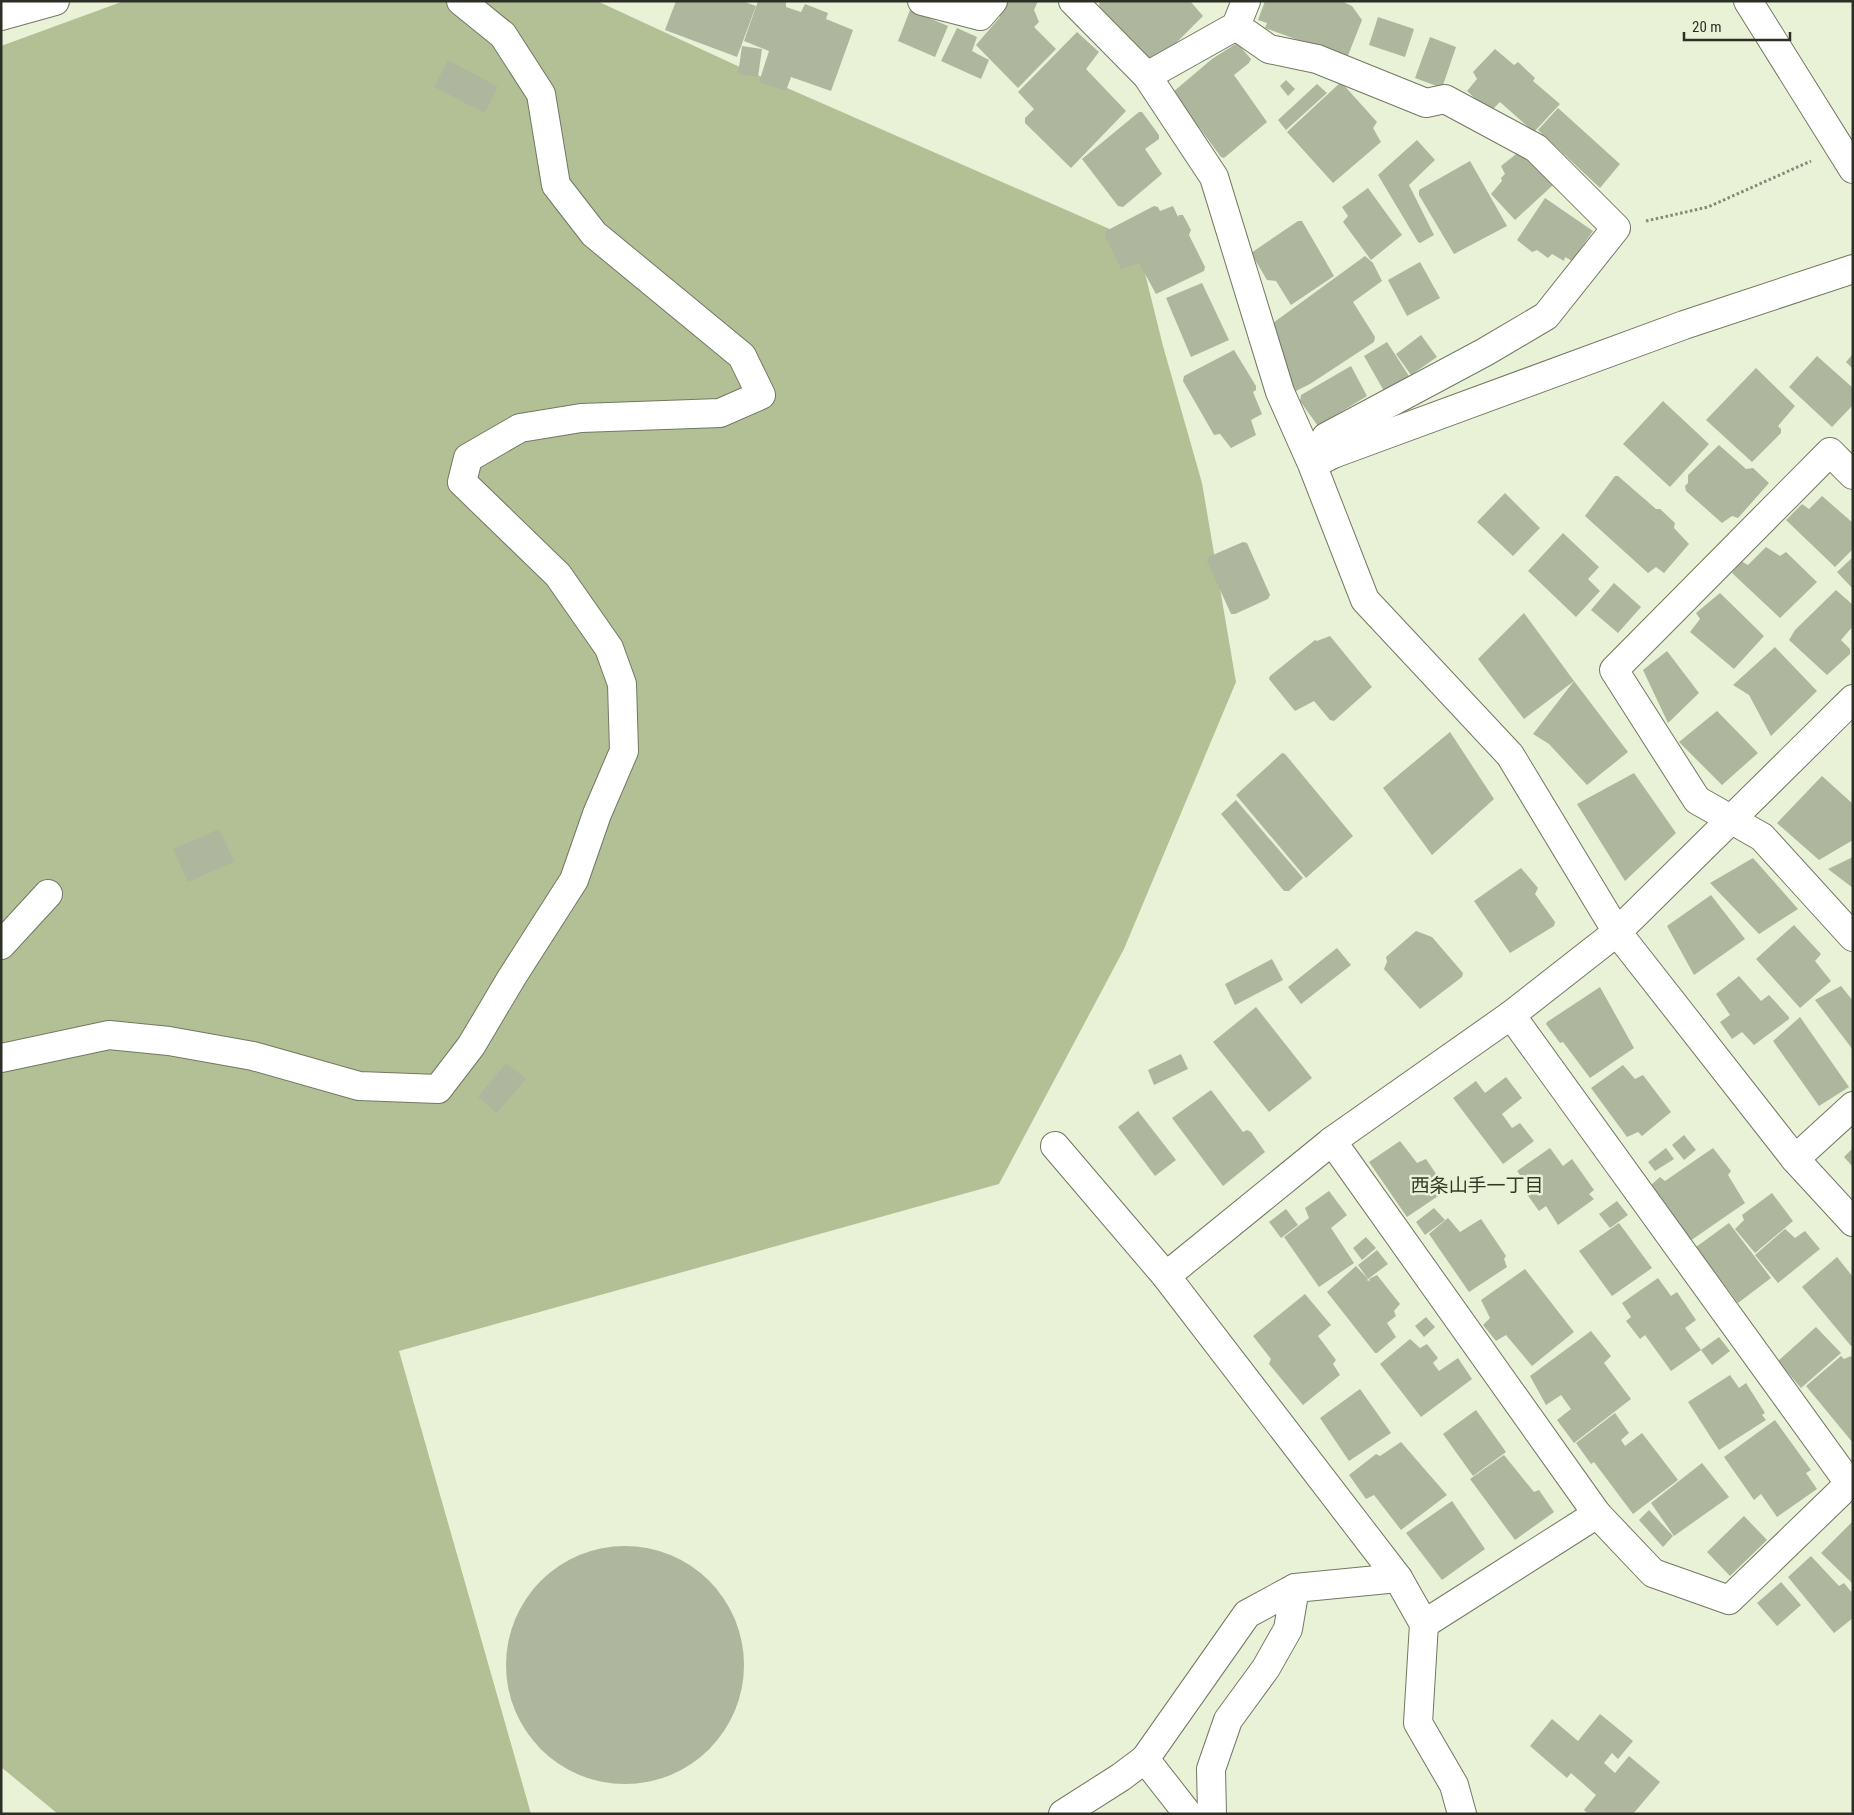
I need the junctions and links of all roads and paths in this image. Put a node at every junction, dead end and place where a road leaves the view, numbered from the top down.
1 (55, 1) edge
2 (461, 1) edge
3 (922, 1) edge
4 (993, 1) edge
5 (1073, 1) edge
6 (1748, 1) edge
7 (1241, 14) edge
8 (1, 16) edge
9 (1147, 76) junction
10 (1815, 160) dead end
11 (1853, 169) edge
12 (1616, 228) junction
13 (1853, 269) edge
14 (1322, 460) junction
15 (1853, 475) edge
16 (1853, 699) edge
17 (1732, 819) junction
18 (48, 894) dead end
19 (1617, 932) junction
20 (1853, 937) edge
21 (1, 945) edge
22 (1511, 1014) junction
23 (1, 1058) edge
24 (1853, 1106) edge
25 (1332, 1141) junction
26 (1055, 1146) dead end
27 (1795, 1159) junction
28 (1853, 1222) edge
29 (1166, 1276) junction
30 (1851, 1481) edge
31 (1597, 1514) junction
32 (1398, 1578) junction
33 (1295, 1588) junction
34 (1424, 1624) junction
35 (1145, 1759) junction
36 (1063, 1814) edge
37 (1188, 1814) edge
38 (1212, 1814) edge
39 (1462, 1814) edge

1 - 8 street
2 - 23 street
3 - 4 street
5 - 9 street
6 - 11 street
7 - 9 street
7 - 12 street
9 - 14 street
10 - 12 path
12 - 14 street
13 - 14 street
14 - 19 street
15 - 17 street
16 - 17 street
17 - 19 street
17 - 20 street
18 - 21 street
19 - 22 street
19 - 27 street
22 - 25 street
22 - 30 street
24 - 27 street
25 - 29 street
25 - 31 street
26 - 29 street
27 - 28 street
29 - 32 street
30 - 31 street
31 - 34 street
32 - 33 street
32 - 34 street
33 - 35 street
33 - 38 street
34 - 39 street
35 - 36 street
35 - 37 street

